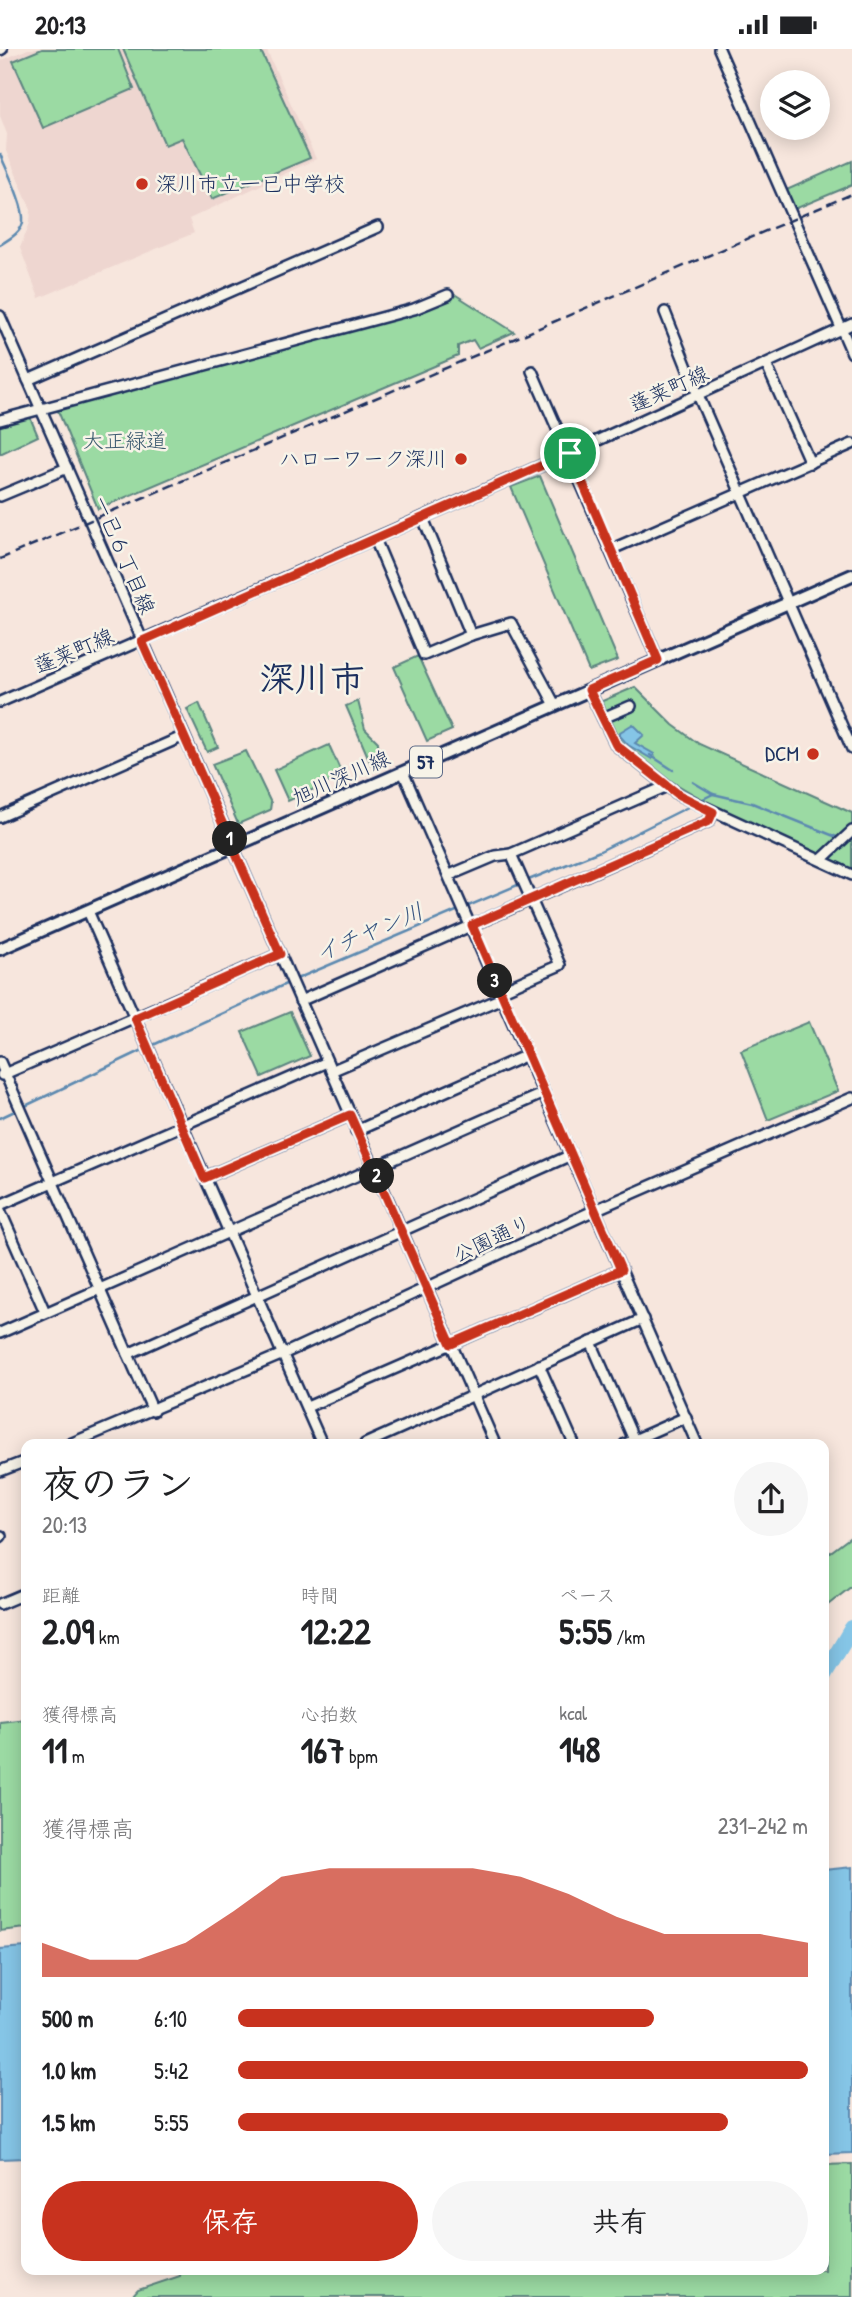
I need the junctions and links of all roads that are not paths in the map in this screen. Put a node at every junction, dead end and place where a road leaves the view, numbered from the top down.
1 (719, 49) edge
2 (378, 227) dead end
3 (448, 295) dead end
4 (665, 312) dead end
5 (0, 316) edge
6 (852, 324) edge
7 (841, 328) junction
8 (852, 353) edge
9 (766, 364) junction
10 (532, 371) dead end
11 (28, 380) junction
12 (698, 395) junction
13 (42, 408) junction
14 (0, 420) edge
15 (852, 444) edge
16 (570, 453) junction
17 (810, 463) junction
18 (67, 468) junction
19 (740, 493) junction
20 (0, 496) edge
21 (423, 518) junction
22 (375, 539) junction
23 (610, 550) junction
24 (852, 575) edge
25 (788, 604) junction
26 (471, 635) junction
27 (142, 641) junction
28 (658, 660) junction
29 (589, 690) junction
30 (0, 702) edge
31 (555, 705) junction
32 (631, 706) dead end
33 (603, 718) junction
34 (184, 737) junction
35 (852, 748) edge
36 (404, 772) junction
37 (667, 786) junction
38 (713, 812) junction
39 (0, 817) edge
40 (852, 831) edge
41 (233, 847) junction
42 (511, 854) junction
43 (821, 860) junction
44 (450, 875) junction
45 (852, 875) edge
46 (530, 898) junction
47 (88, 911) junction
48 (472, 925) junction
49 (0, 949) edge
50 (280, 954) junction
51 (501, 994) junction
52 (300, 1001) junction
53 (135, 1018) junction
54 (527, 1055) junction
55 (0, 1062) edge
56 (327, 1062) junction
57 (331, 1072) junction
58 (3, 1075) edge
59 (544, 1093) junction
60 (852, 1098) edge
61 (350, 1115) junction
62 (181, 1124) junction
63 (356, 1131) junction
64 (571, 1155) junction
65 (373, 1167) junction
66 (204, 1178) junction
67 (52, 1182) junction
68 (0, 1207) edge
69 (595, 1210) junction
70 (227, 1232) junction
71 (401, 1232) junction
72 (621, 1270) junction
73 (99, 1289) junction
74 (427, 1289) junction
75 (257, 1298) junction
76 (45, 1312) junction
77 (643, 1319) junction
78 (0, 1333) edge
79 (591, 1342) junction
80 (451, 1344) junction
81 (128, 1354) junction
82 (283, 1354) junction
83 (539, 1365) junction
84 (474, 1395) junction
85 (307, 1407) junction
86 (153, 1411) junction
87 (686, 1417) junction
88 (83, 1439) edge
89 (320, 1439) edge
90 (376, 1439) edge
91 (493, 1439) edge
92 (572, 1439) edge
93 (628, 1439) edge
94 (636, 1439) edge
95 (695, 1439) edge
96 (21, 1463) edge
97 (0, 1471) edge
98 (21, 1595) edge
99 (0, 1604) edge

1 - 7 street
2 - 11 street
3 - 13 street
4 - 12 street
5 - 11 street, 一已６丁目線
6 - 7 street, 蓬莱町線
7 - 8 street
7 - 9 street, 蓬莱町線
9 - 12 street, 蓬莱町線
9 - 17 street
10 - 16 street
11 - 13 street, 一已６丁目線
12 - 16 street, 蓬莱町線
12 - 19 street
13 - 14 street
13 - 18 street, 一已６丁目線
15 - 17 street
16 - 21 street, 蓬莱町線
16 - 23 street
17 - 19 street
18 - 20 street
18 - 27 street, 一已６丁目線
19 - 23 street
19 - 25 street
21 - 22 street, 蓬莱町線
21 - 26 street
22 - 26 street
22 - 27 street, 蓬莱町線
23 - 28 street
24 - 25 main road, 旭川深川線 / 57
25 - 28 main road, 旭川深川線 / 57
25 - 35 street
26 - 31 street
27 - 30 street, 蓬莱町線
27 - 34 street, 一已６丁目線
28 - 29 main road, 旭川深川線 / 57
29 - 31 main road, 旭川深川線 / 57
29 - 33 street
31 - 36 main road, 旭川深川線 / 57
32 - 33 street
33 - 37 street
34 - 39 street
34 - 41 street, 一已６丁目線
36 - 41 main road, 旭川深川線 / 57
36 - 44 street
37 - 38 street
37 - 42 street
38 - 43 street
38 - 46 street
40 - 43 street
41 - 47 main road, 旭川深川線 / 57
41 - 50 street, 一已６丁目線
42 - 44 street
42 - 46 street
43 - 45 street
44 - 48 street
46 - 48 street
46 - 51 street
47 - 49 main road, 旭川深川線 / 57
47 - 53 street
48 - 51 street
48 - 52 street
50 - 52 street, 一已６丁目線
50 - 53 street
51 - 54 street
51 - 57 street
52 - 56 street, 一已６丁目線
53 - 58 street
53 - 62 street
54 - 59 street
54 - 63 street
55 - 58 street
56 - 57 street, 一已６丁目線
56 - 62 street
57 - 61 street, 一已６丁目線
58 - 67 street
59 - 64 street
59 - 65 street
60 - 69 street, 公園通り
61 - 63 street, 一已６丁目線
61 - 66 street
62 - 66 street
62 - 67 street
63 - 65 street, 一已６丁目線
64 - 69 street
64 - 71 street
65 - 70 street
65 - 71 street, 一已６丁目線
66 - 70 street
67 - 68 street
67 - 73 street
68 - 76 street
69 - 72 street
69 - 74 street, 公園通り
70 - 73 street
70 - 75 street
71 - 74 street, 一已６丁目線
71 - 75 street
72 - 77 street
72 - 80 street
73 - 76 street
73 - 81 street
74 - 80 street, 一已６丁目線
74 - 82 street, 公園通り
75 - 81 street
75 - 82 street
76 - 78 street
77 - 79 street
77 - 87 street
79 - 83 street
79 - 93 street
80 - 84 street, 一已６丁目線
80 - 85 street
81 - 86 street
82 - 85 street
82 - 86 street, 公園通り
83 - 84 street
83 - 92 street
84 - 90 street
84 - 91 street, 一已６丁目線
85 - 89 street
86 - 88 street, 公園通り
87 - 94 street
87 - 95 street
96 - 97 street
98 - 99 street

